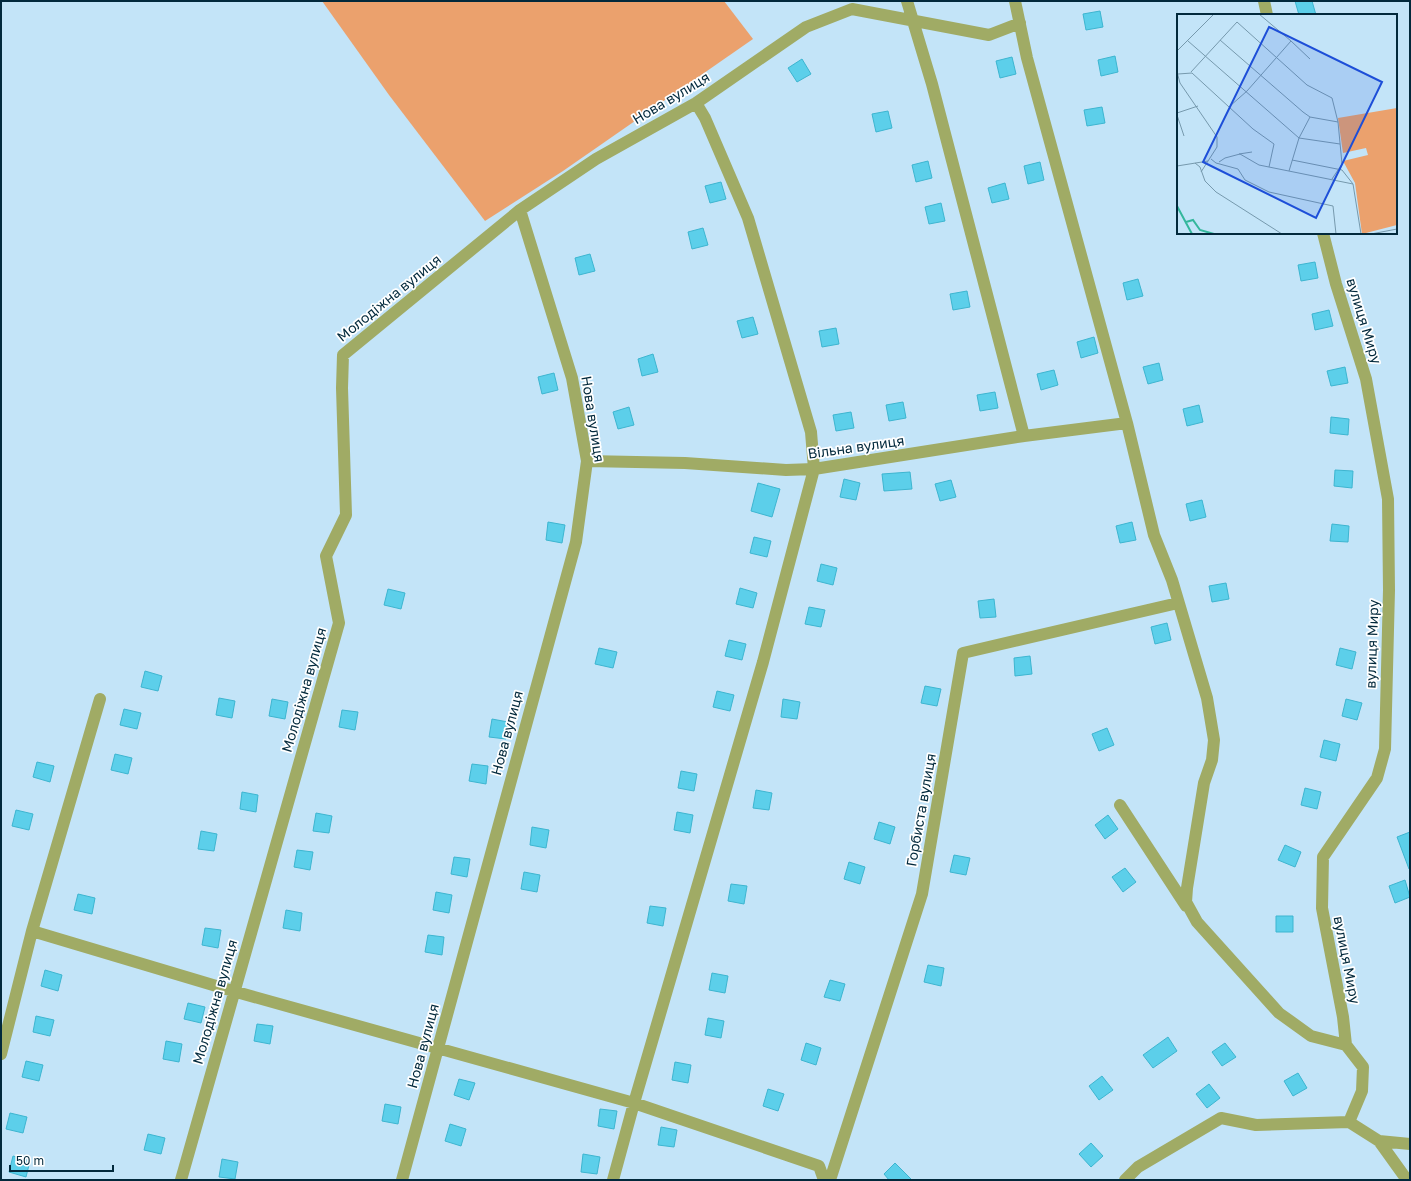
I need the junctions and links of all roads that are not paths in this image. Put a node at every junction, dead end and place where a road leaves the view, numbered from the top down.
1 (907, 1) edge
2 (1015, 1) edge
3 (1264, 1) edge
4 (1267, 14) edge
5 (912, 20) junction
6 (1020, 23) junction
7 (696, 103) junction
8 (520, 210) junction
9 (1323, 234) edge
10 (1127, 423) junction
11 (1024, 436) junction
12 (587, 461) junction
13 (814, 469) junction
14 (1178, 603) junction
15 (100, 699) dead end
16 (1120, 806) dead end
17 (1190, 912) junction
18 (32, 931) junction
19 (233, 991) junction
20 (1346, 1045) junction
21 (437, 1048) junction
22 (1, 1054) edge
23 (634, 1103) junction
24 (1349, 1122) junction
25 (1379, 1142) junction
26 (1410, 1144) edge
27 (181, 1180) edge
28 (402, 1180) edge
29 (613, 1180) edge
30 (824, 1180) edge
31 (830, 1180) edge
32 (1124, 1180) edge
33 (1407, 1180) edge

1 - 5 street
2 - 6 street
3 - 4 street
5 - 6 street, Нова вулиця
5 - 7 street, Нова вулиця
5 - 11 street
6 - 10 street
7 - 8 street, Нова вулиця
7 - 13 street
8 - 12 street, Нова вулиця
8 - 19 street, Молодіжна вулиця
9 - 20 street, вулиця Миру
10 - 11 street, Вільна вулиця
10 - 14 street
11 - 13 street, Вільна вулиця
12 - 13 street, Вільна вулиця
12 - 21 street, Нова вулиця
13 - 23 street
14 - 17 street
14 - 31 street, Горбиста вулиця
15 - 18 street
16 - 17 street
17 - 20 street
18 - 19 street
18 - 22 street
19 - 21 street
19 - 27 street, Молодіжна вулиця
20 - 24 street
21 - 23 street
21 - 28 street, Нова вулиця
23 - 29 street
23 - 30 street
24 - 25 street
24 - 32 street
25 - 26 street
25 - 33 street

